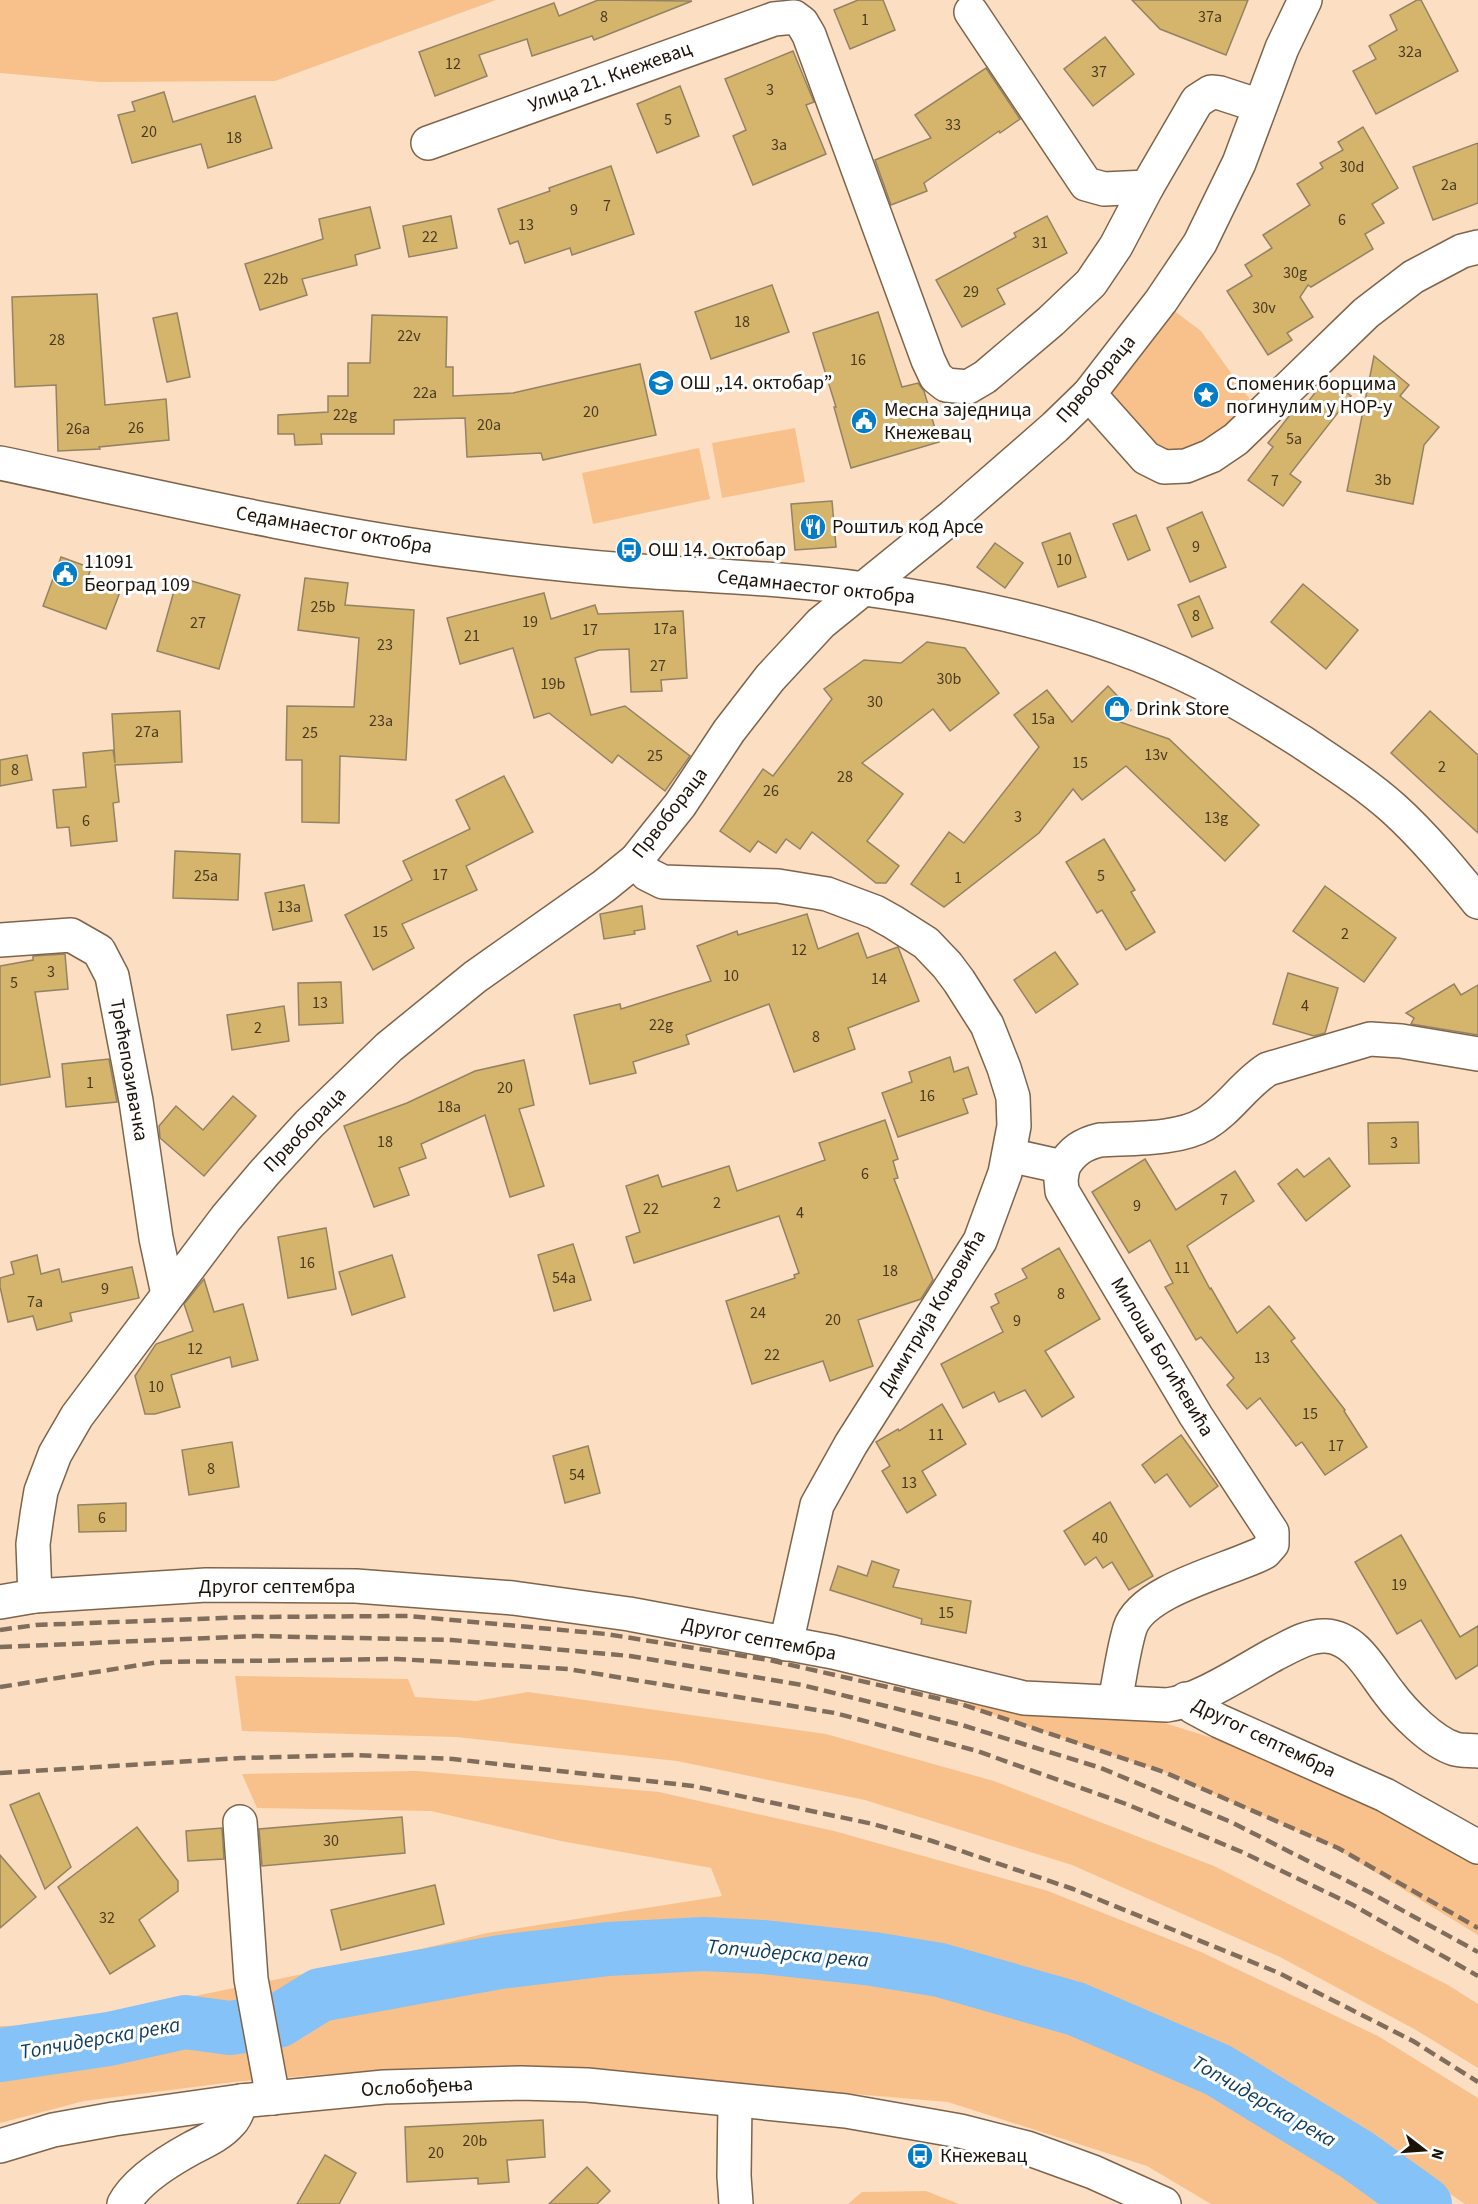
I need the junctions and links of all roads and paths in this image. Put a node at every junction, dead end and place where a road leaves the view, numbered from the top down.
1 (1305, 0) edge
2 (971, 12) dead end
3 (1260, 106) junction
4 (428, 143) dead end
5 (1147, 187) junction
6 (1478, 247) edge
7 (1089, 394) junction
8 (0, 463) edge
9 (864, 589) junction
10 (636, 860) junction
11 (1478, 902) edge
12 (0, 940) edge
13 (1478, 1054) edge
14 (1009, 1155) junction
15 (1063, 1167) junction
16 (168, 1294) junction
17 (35, 1596) junction
18 (0, 1602) edge
19 (786, 1644) junction
20 (1186, 1699) junction
21 (1115, 1701) junction
22 (1478, 1751) edge
23 (240, 1822) dead end
24 (1478, 1847) edge
25 (273, 2098) junction
26 (241, 2101) junction
27 (735, 2101) junction
28 (0, 2146) edge
29 (124, 2204) edge
30 (736, 2204) edge
31 (1164, 2204) edge

1 - 3 street, Првобораца
2 - 5 street
3 - 5 street
3 - 7 street, Првобораца
4 - 5 street, Улица 21. Кнежевац
6 - 7 street
7 - 9 street, Првобораца
8 - 9 street, Седамнаестог октобра
9 - 10 street, Првобораца
9 - 11 street, Седамнаестог октобра
10 - 14 street, Димитрија Коњовића
10 - 16 street, Првобораца
12 - 16 street, Трећепозивачка
13 - 15 street
14 - 15 street
14 - 19 street, Димитрија Коњовића
15 - 21 street, Милоша Богићевића
16 - 17 street, Првобораца
17 - 18 street, Другог септембра
17 - 19 street, Другог септембра
19 - 21 street, Другог септембра
20 - 21 street, Другог септембра
20 - 22 street
20 - 24 street, Другог септембра
23 - 25 street
25 - 26 street, Ослобођења
25 - 27 street, Ослобођења
26 - 28 street, Ослобођења
26 - 29 street
27 - 30 street
27 - 31 street, Ослобођења

